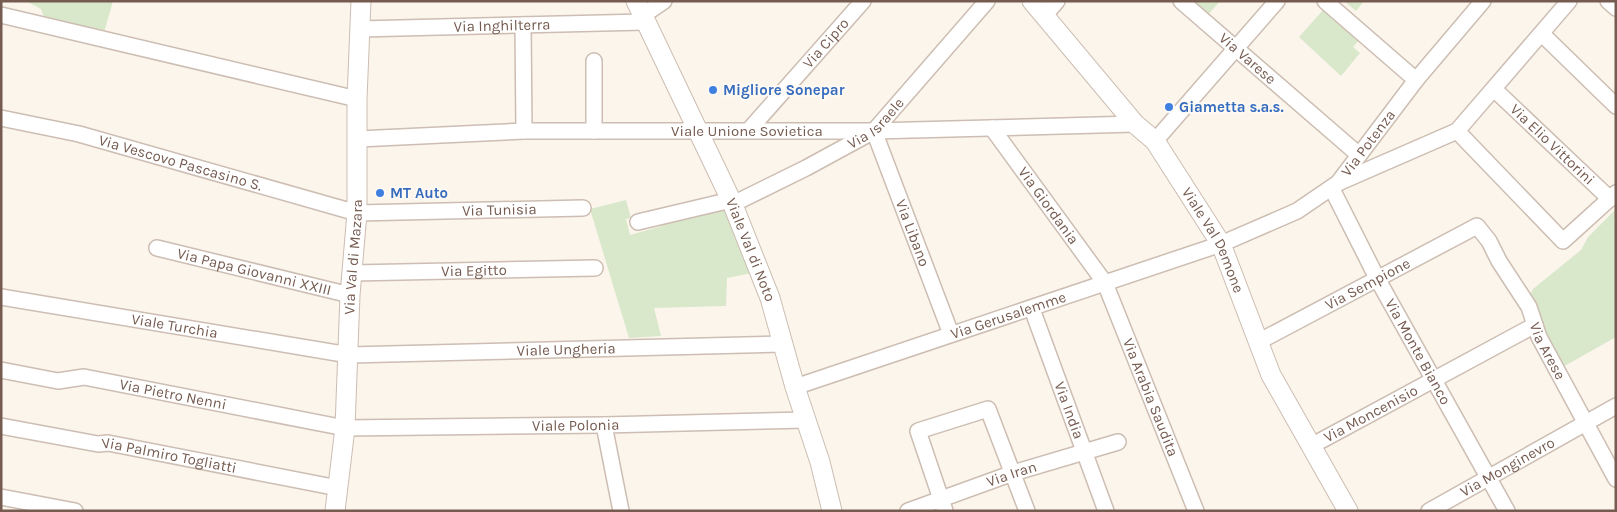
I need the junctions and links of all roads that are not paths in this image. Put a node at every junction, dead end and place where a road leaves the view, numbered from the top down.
1 (361, 1) edge
2 (664, 1) edge
3 (863, 1) edge
4 (987, 1) edge
5 (1032, 1) edge
6 (1057, 1) edge
7 (1181, 1) edge
8 (1277, 1) edge
9 (1325, 1) edge
10 (1569, 1) edge
11 (1608, 1) edge
12 (1481, 2) edge
13 (1616, 8) edge
14 (641, 13) edge
15 (1, 15) edge
16 (1044, 16) junction
17 (523, 24) junction
18 (360, 29) junction
19 (1542, 34) junction
20 (1236, 49) junction
21 (594, 60) dead end
22 (1416, 80) junction
23 (1494, 90) junction
24 (357, 99) junction
25 (1616, 106) edge
26 (1, 118) edge
27 (1136, 124) junction
28 (992, 128) junction
29 (700, 130) junction
30 (749, 130) junction
31 (524, 131) junction
32 (594, 131) junction
33 (874, 131) junction
34 (1457, 131) junction
35 (358, 139) junction
36 (1155, 141) junction
37 (1359, 155) junction
38 (1335, 186) junction
39 (1613, 196) edge
40 (732, 202) junction
41 (583, 208) dead end
42 (357, 212) junction
43 (638, 222) dead end
44 (1477, 226) joint
45 (1221, 244) junction
46 (157, 248) dead end
47 (595, 268) dead end
48 (353, 273) junction
49 (1378, 280) junction
50 (1105, 283) junction
51 (350, 295) junction
52 (1, 297) edge
53 (1032, 310) junction
54 (1535, 325) junction
55 (951, 334) junction
56 (1258, 342) junction
57 (782, 344) junction
58 (349, 355) junction
59 (1, 370) edge
60 (1434, 380) junction
61 (795, 387) junction
62 (1616, 406) edge
63 (806, 420) junction
64 (1586, 422) junction
65 (1, 426) edge
66 (604, 426) junction
67 (345, 428) junction
68 (1118, 442) dead end
69 (1311, 446) junction
70 (1084, 452) junction
71 (1013, 474) junction
72 (1488, 478) junction
73 (1616, 479) edge
74 (338, 488) junction
75 (1, 497) edge
76 (943, 506) edge
77 (75, 511) edge
78 (335, 511) edge
79 (621, 511) edge
80 (832, 511) edge
81 (908, 511) edge
82 (1027, 511) edge
83 (1106, 511) edge
84 (1196, 511) edge
85 (1348, 511) edge
86 (1430, 511) edge
87 (1507, 511) edge

1 - 18 street, Via Val di Mazara
2 - 14 street
3 - 30 street, Via Cipro
4 - 33 street, Via Israele
5 - 16 street, Viale Val Demone
6 - 16 street
7 - 20 street, Via Varese
8 - 20 street
9 - 22 street
10 - 19 street
11 - 13 street
12 - 22 street, Via Potenza
14 - 17 street, Via Inghilterra
14 - 29 street, Viale Val di Noto
15 - 24 street
16 - 27 street, Viale Val Demone
17 - 18 street, Via Inghilterra
17 - 31 street
18 - 24 street, Via Val di Mazara
19 - 23 street
19 - 25 street
20 - 36 street
20 - 37 street, Via Varese
21 - 32 street
22 - 37 street, Via Potenza
23 - 34 street
23 - 39 street, Via Elio Vittorini
24 - 35 street, Via Val di Mazara
26 - 42 street, Via Vescovo Pascasino S.
27 - 28 street, Viale Unione Sovietica
27 - 36 street, Viale Val Demone
28 - 33 street, Viale Unione Sovietica
28 - 50 street, Via Giordania
29 - 30 street, Viale Unione Sovietica
29 - 32 street, Viale Unione Sovietica
29 - 40 street, Viale Val di Noto
30 - 33 street, Viale Unione Sovietica
31 - 32 street, Viale Unione Sovietica
31 - 35 street, Viale Unione Sovietica
33 - 40 street, Via Israele
33 - 55 street, Via Libano
34 - 38 street
34 - 39 street
35 - 42 street, Via Val di Mazara
36 - 45 street, Viale Val Demone
37 - 38 street, Via Potenza
38 - 45 street, Via Potenza
38 - 49 street, Via Monte Bianco
40 - 43 street, Via Israele
40 - 57 street, Viale Val di Noto
41 - 42 street, Via Tunisia
42 - 48 street, Via Val di Mazara
44 - 49 street, Via Sempione
44 - 54 street, Via Arese
45 - 50 street, Via Gerusalemme
45 - 56 street, Viale Val Demone
46 - 51 street, Via Papa Giovanni XXIII
47 - 48 street, Via Egitto
48 - 51 street, Via Val di Mazara
49 - 56 street, Via Sempione
49 - 60 street, Via Monte Bianco
50 - 53 street, Via Gerusalemme
50 - 84 street, Via Arabia Saudita
51 - 58 street, Via Val di Mazara
52 - 58 street, Viale Turchia
53 - 55 street, Via Gerusalemme
53 - 70 street, Via India
54 - 60 street, Via Moncenisio
54 - 64 street, Via Arese
55 - 61 street, Via Gerusalemme
56 - 69 street, Viale Val Demone
57 - 58 street, Viale Ungheria
57 - 61 street, Viale Val di Noto
58 - 67 street, Via Val di Mazara
59 - 67 street, Via Pietro Nenni
60 - 69 street, Via Moncenisio
60 - 72 street, Via Monte Bianco
61 - 63 street, Viale Val di Noto
62 - 64 street, Via Monginevro
63 - 66 street, Viale Polonia
63 - 80 street, Viale Val di Noto
64 - 72 street, Via Monginevro
64 - 73 street, Via Arese
65 - 74 street, Via Palmiro Togliatti
66 - 67 street, Viale Polonia
66 - 79 street
67 - 74 street, Via Val di Mazara
68 - 70 street, Via Iran
69 - 85 street, Viale Val Demone
70 - 71 street, Via Iran
70 - 83 street, Via India
71 - 76 street, Via Iran
71 - 76 street
71 - 82 street
72 - 86 street, Via Monginevro
72 - 87 street, Via Monte Bianco
74 - 78 street, Via Val di Mazara
75 - 77 street
76 - 81 street, Via Iran

